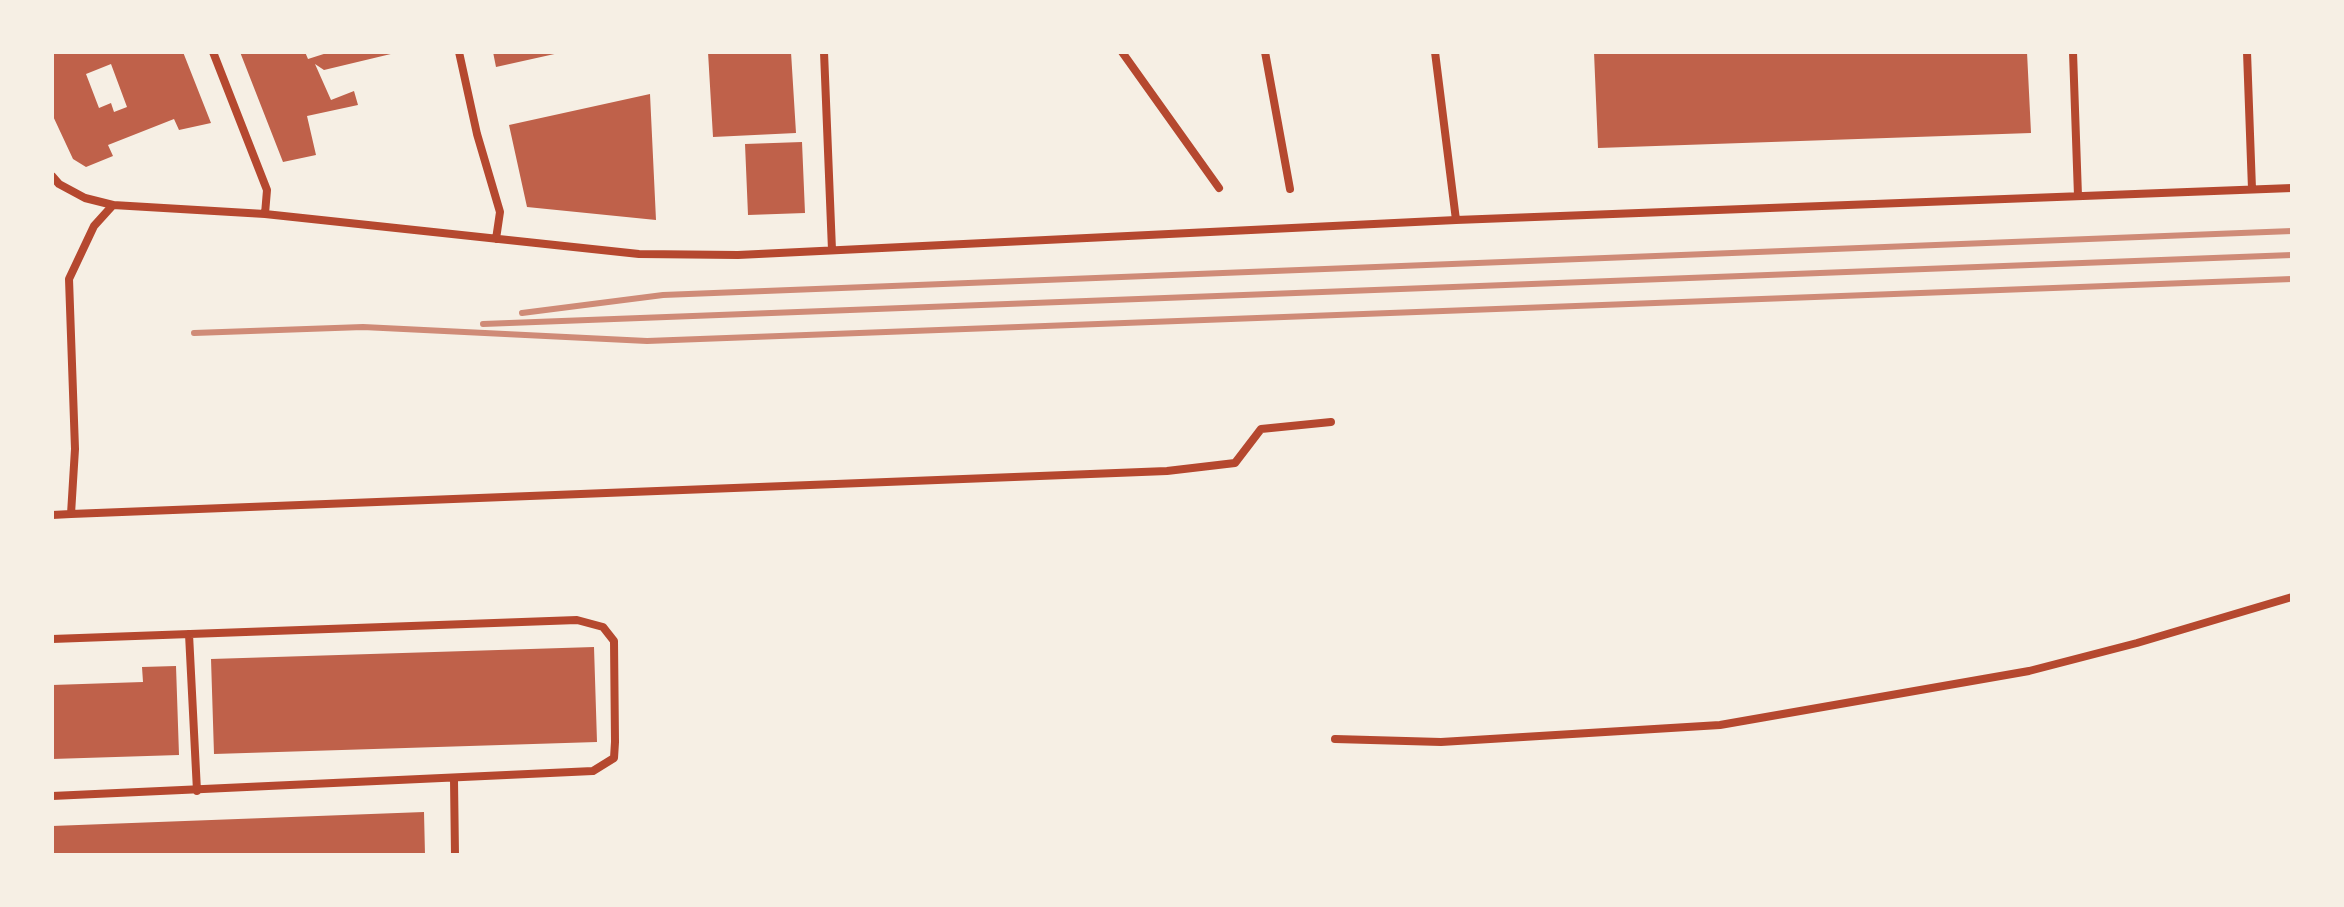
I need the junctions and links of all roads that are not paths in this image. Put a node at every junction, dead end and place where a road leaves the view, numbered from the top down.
1 (213, 52) edge
2 (459, 52) edge
3 (824, 52) edge
4 (1122, 52) edge
5 (1265, 52) edge
6 (1435, 52) edge
7 (2073, 52) edge
8 (2247, 52) edge
9 (52, 176) edge
10 (1219, 188) dead end
11 (2292, 188) edge
12 (1290, 189) dead end
13 (2252, 189) junction
14 (2078, 196) junction
15 (113, 205) junction
16 (265, 214) junction
17 (1456, 220) junction
18 (496, 239) junction
19 (832, 250) junction
20 (1331, 422) dead end
21 (71, 514) junction
22 (52, 515) edge
23 (2292, 597) edge
24 (189, 634) junction
25 (52, 639) edge
26 (1335, 739) dead end
27 (454, 780) junction
28 (197, 791) junction
29 (52, 796) edge
30 (455, 855) edge

1 - 16 street
2 - 18 street
3 - 19 street
4 - 10 street
5 - 12 street
6 - 17 street
7 - 14 street
8 - 13 street
9 - 15 street
11 - 13 street
13 - 14 street
14 - 17 street
15 - 16 street
15 - 21 street
16 - 18 street
17 - 19 street
18 - 19 street
20 - 21 street
21 - 22 street
23 - 26 street
24 - 25 street
24 - 27 street
24 - 28 street
27 - 28 street
27 - 30 street
28 - 29 street

